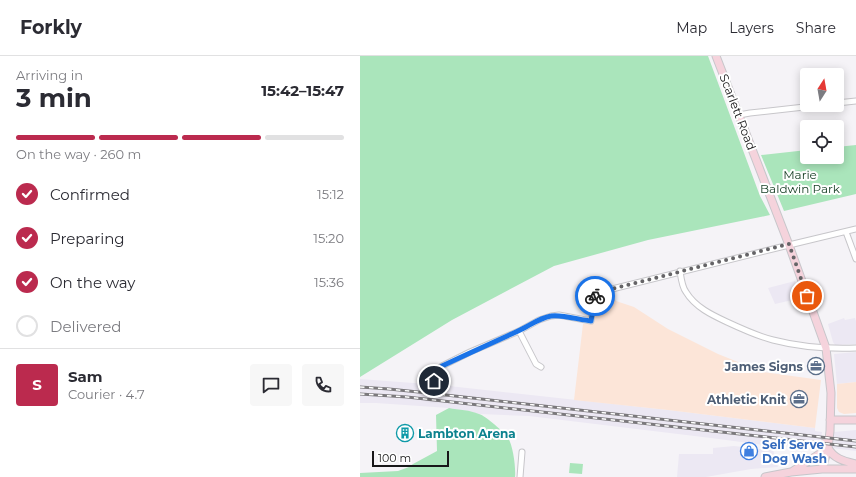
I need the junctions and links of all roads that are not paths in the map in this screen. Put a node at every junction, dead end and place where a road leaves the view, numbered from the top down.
1 (716, 56) edge
2 (856, 101) edge
3 (844, 102) edge
4 (800, 107) edge
5 (739, 115) junction
6 (856, 229) edge
7 (846, 232) junction
8 (789, 244) junction
9 (856, 259) edge
10 (680, 271) junction
11 (519, 331) junction
12 (826, 348) junction
13 (856, 348) edge
14 (541, 367) dead end
15 (434, 381) dead end
16 (830, 420) junction
17 (856, 420) edge
18 (828, 448) junction
19 (522, 452) dead end
20 (856, 464) edge
21 (822, 468) junction
22 (856, 469) edge
23 (791, 472) junction
24 (520, 477) edge
25 (765, 477) edge

1 - 5 main road, Scarlett Road
2 - 3 street
4 - 5 street
5 - 8 main road, Scarlett Road
6 - 7 street
7 - 8 street
7 - 9 street
8 - 10 street
8 - 12 main road, Scarlett Road
10 - 11 street
10 - 12 street
11 - 14 street
11 - 15 street
12 - 13 street
12 - 16 main road, Scarlett Road
16 - 17 main road
16 - 18 main road, Scarlett Road
16 - 23 main road, Scarlett Road
18 - 20 main road
18 - 21 main road, Scarlett Road
19 - 24 street
21 - 22 main road
21 - 23 main road
23 - 25 main road

